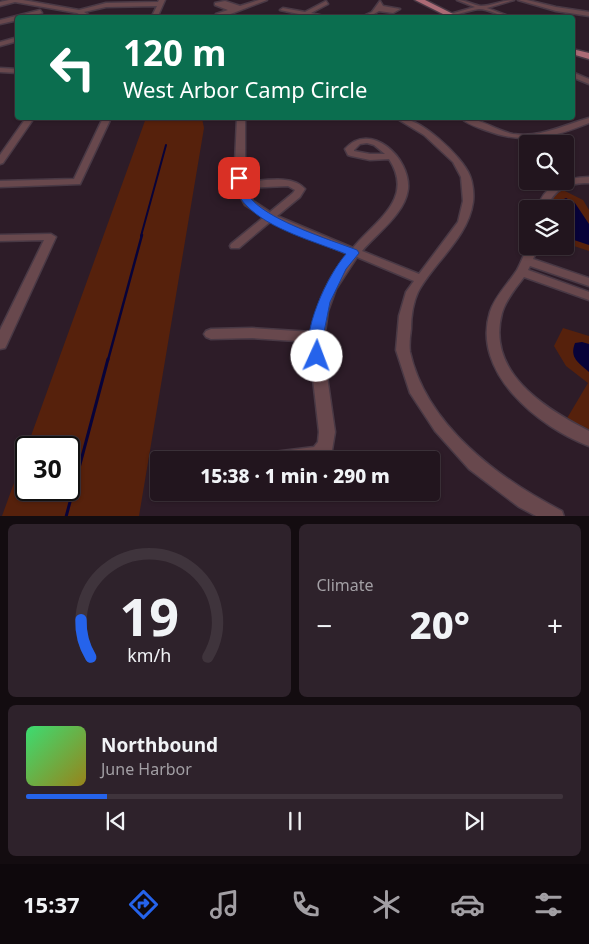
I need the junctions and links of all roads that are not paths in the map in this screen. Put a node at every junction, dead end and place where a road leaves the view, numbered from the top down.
1 (15, 0) edge
2 (264, 0) edge
3 (377, 0) edge
4 (419, 0) edge
5 (460, 0) edge
6 (511, 0) edge
7 (521, 0) edge
8 (113, 2) edge
9 (161, 2) edge
10 (326, 3) dead end
11 (0, 4) edge
12 (240, 8) junction
13 (480, 8) junction
14 (233, 10) junction
15 (283, 10) dead end
16 (40, 12) dead end
17 (79, 12) junction
18 (308, 13) junction
19 (589, 14) edge
20 (29, 15) edge
21 (85, 15) edge
22 (155, 15) edge
23 (220, 15) edge
24 (317, 15) edge
25 (366, 15) edge
26 (450, 15) edge
27 (460, 15) edge
28 (502, 15) edge
29 (15, 19) edge
30 (0, 22) edge
31 (575, 52) edge
32 (589, 56) edge
33 (0, 70) edge
34 (15, 71) edge
35 (575, 75) edge
36 (589, 82) edge
37 (29, 120) edge
38 (106, 120) edge
39 (242, 120) edge
40 (404, 120) edge
41 (469, 120) edge
42 (588, 122) edge
43 (392, 156) dead end
44 (0, 161) edge
45 (589, 180) edge
46 (0, 184) edge
47 (239, 185) junction
48 (545, 200) edge
49 (270, 218) junction
50 (0, 238) edge
51 (235, 246) dead end
52 (353, 253) junction
53 (530, 255) edge
54 (524, 266) junction
55 (421, 279) junction
56 (589, 282) edge
57 (589, 296) edge
58 (211, 334) dead end
59 (317, 337) junction
60 (0, 344) edge
61 (589, 439) edge
62 (321, 451) edge
63 (556, 516) edge

1 - 11 street
1 - 17 street
2 - 12 street
3 - 25 street
4 - 26 main road
5 - 13 street
6 - 13 street
7 - 19 street
8 - 9 street
8 - 17 street
9 - 22 street
10 - 18 street
12 - 14 street
12 - 14 street
13 - 27 street
13 - 28 street
14 - 23 street
15 - 18 street
16 - 20 street
17 - 21 street
18 - 24 street
29 - 30 street
31 - 32 main road
33 - 34 street
35 - 36 street
37 - 44 street
38 - 46 street
39 - 47 street
40 - 55 street
41 - 42 street
43 - 52 street
45 - 48 street
47 - 49 street
47 - 49 street
49 - 51 street
49 - 52 street
50 - 60 street
52 - 55 street
52 - 59 street
53 - 54 street
54 - 56 street
54 - 57 street
54 - 61 street
55 - 63 street
58 - 59 street
59 - 62 street

